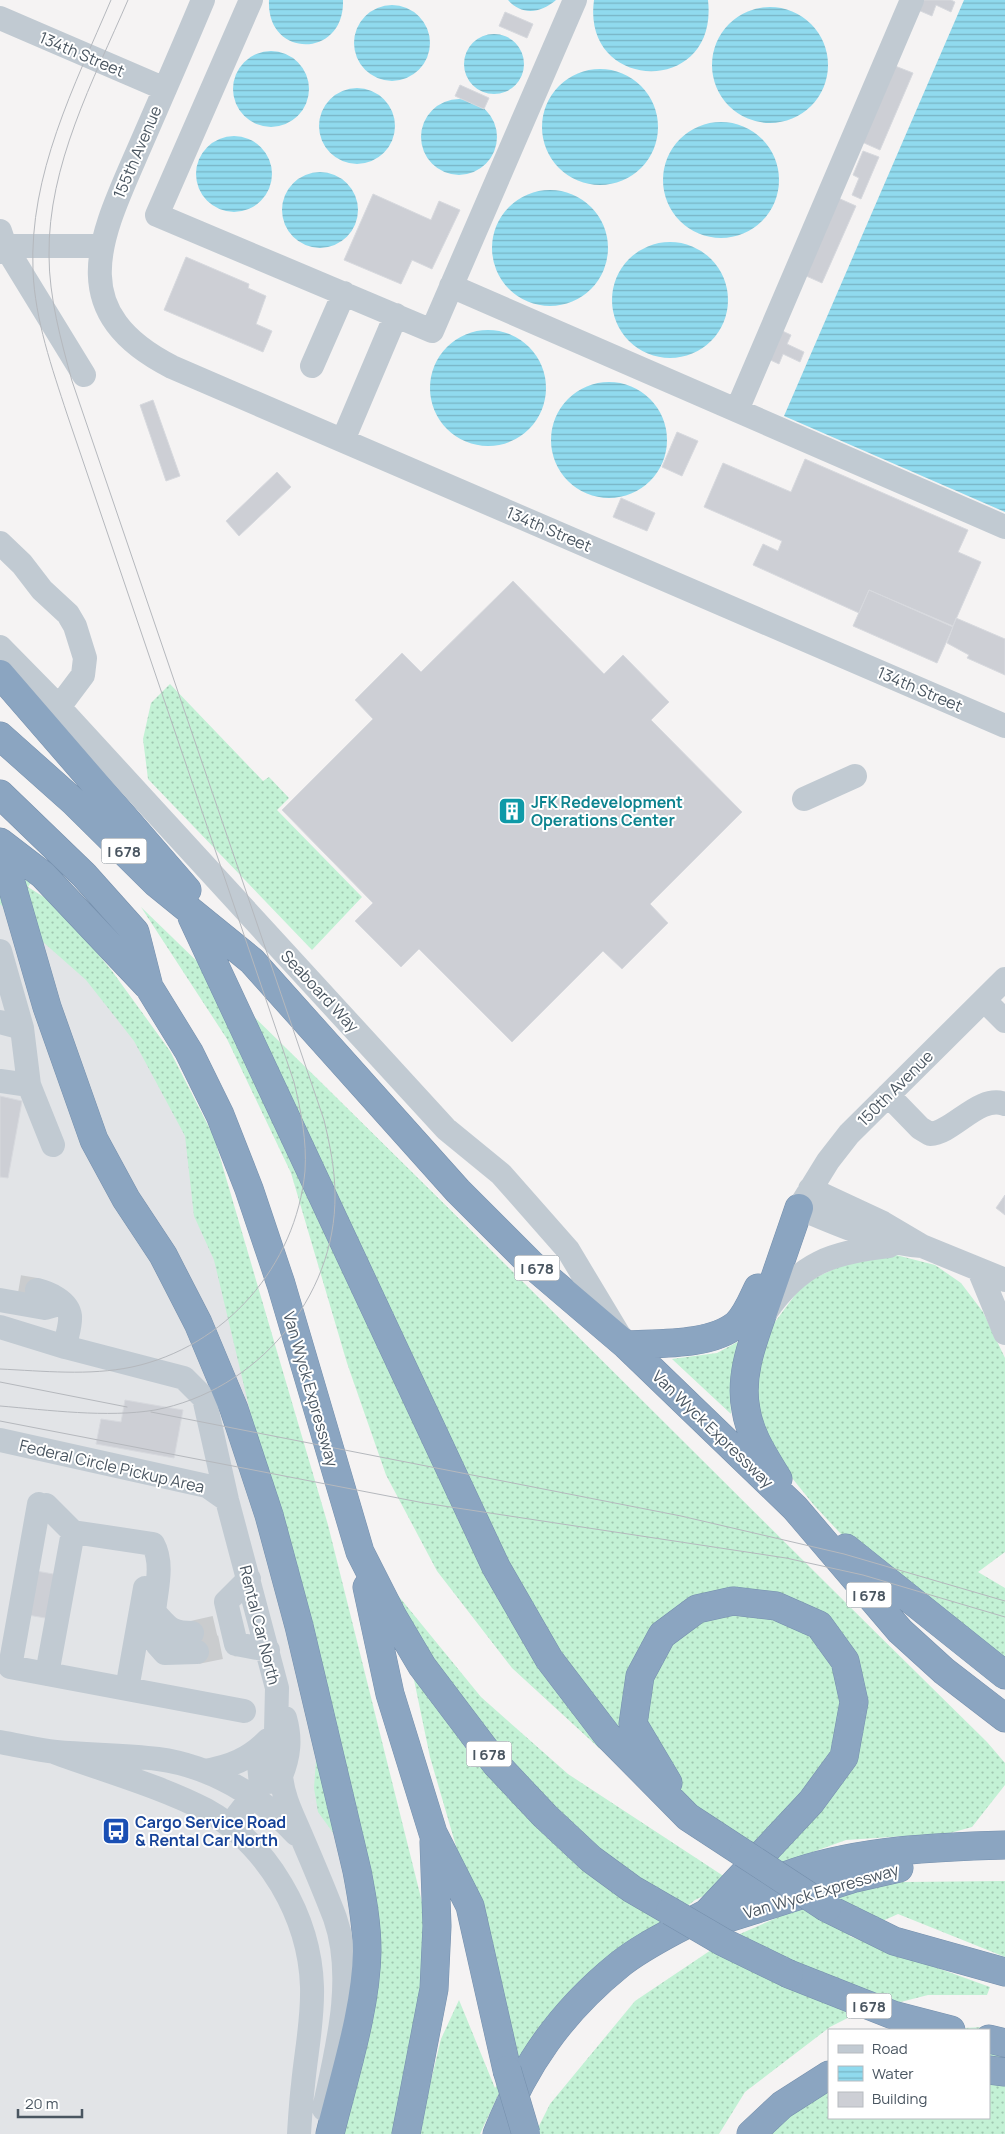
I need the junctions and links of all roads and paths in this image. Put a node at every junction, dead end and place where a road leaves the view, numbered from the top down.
1 (203, 0) edge
2 (250, 0) edge
3 (575, 0) edge
4 (912, 0) edge
5 (0, 18) edge
6 (165, 89) junction
7 (2, 243) edge
8 (101, 246) junction
9 (451, 286) junction
10 (344, 293) junction
11 (108, 310) joint
12 (396, 315) junction
13 (312, 366) dead end
14 (84, 375) dead end
15 (737, 410) junction
16 (343, 440) junction
17 (1005, 527) edge
18 (0, 543) edge
19 (0, 647) edge
20 (0, 674) edge
21 (59, 707) junction
22 (1005, 726) edge
23 (0, 736) edge
24 (855, 776) dead end
25 (0, 794) edge
26 (804, 799) dead end
27 (0, 844) edge
28 (190, 913) junction
29 (0, 951) edge
30 (252, 961) junction
31 (1005, 979) edge
32 (149, 987) junction
33 (984, 1000) junction
34 (1005, 1021) edge
35 (11, 1025) edge
36 (0, 1080) edge
37 (29, 1085) junction
38 (888, 1095) junction
39 (1005, 1104) edge
40 (53, 1144) dead end
41 (804, 1198) junction
42 (911, 1245) junction
43 (979, 1270) junction
44 (1005, 1280) edge
45 (14, 1290) edge
46 (62, 1303) junction
47 (760, 1322) junction
48 (0, 1327) edge
49 (1005, 1333) edge
50 (626, 1345) junction
51 (65, 1347) junction
52 (0, 1440) edge
53 (227, 1500) junction
54 (795, 1508) junction
55 (73, 1532) junction
56 (153, 1544) junction
57 (360, 1552) junction
58 (194, 1642) tunnel mouth
59 (46, 1674) junction
60 (1005, 1675) edge
61 (277, 1688) junction
62 (127, 1689) junction
63 (244, 1711) dead end
64 (1005, 1718) edge
65 (276, 1731) junction
66 (0, 1742) edge
67 (54, 1752) junction
68 (204, 1771) junction
69 (265, 1786) junction
70 (688, 1817) junction
71 (230, 1826) junction
72 (433, 1832) junction
73 (304, 1843) junction
74 (1005, 1845) edge
75 (1005, 1865) edge
76 (707, 1913) junction
77 (655, 1942) junction
78 (1005, 1972) edge
79 (948, 2029) edge
80 (990, 2039) edge
81 (1005, 2043) edge
82 (990, 2070) edge
83 (1005, 2072) edge
84 (828, 2077) edge
85 (300, 2134) edge
86 (318, 2134) edge
87 (330, 2134) edge
88 (406, 2134) edge
89 (497, 2134) edge
90 (526, 2134) edge
91 (751, 2134) edge

1 - 6 street, 155th Avenue
2 - 10 street
3 - 9 street
4 - 15 street
5 - 6 street, 134th Street
6 - 8 street, 155th Avenue
7 - 8 street
7 - 14 street
8 - 11 street, 155th Avenue
9 - 12 street
9 - 15 street
10 - 12 street
10 - 13 street
11 - 16 street, 134th Street
12 - 16 street
15 - 17 street
16 - 22 street, 134th Street
18 - 21 street
19 - 21 street, Seaboard Way
20 - 30 highway
21 - 50 street, Seaboard Way
23 - 28 highway, Van Wyck Expressway / I 678
24 - 26 street
25 - 32 highway, Van Wyck Expressway / I 678
27 - 32 highway
27 - 87 highway
28 - 30 highway, Van Wyck Expressway / I 678
28 - 70 highway
29 - 35 street
30 - 50 highway, Van Wyck Expressway / I 678
31 - 33 street, 150th Avenue
32 - 57 highway, Van Wyck Expressway / I 678
33 - 34 street
33 - 38 street, 150th Avenue
35 - 37 street
36 - 37 street
37 - 40 street
38 - 39 street
38 - 41 street, 150th Avenue
41 - 42 street
41 - 47 highway
41 - 50 highway
42 - 43 street
42 - 47 street
43 - 44 street
43 - 49 street
45 - 46 street
45 - 46 street
46 - 51 street
47 - 54 highway
48 - 51 street, Federal Circle Pickup Area
50 - 54 highway, Van Wyck Expressway / I 678
51 - 53 street, Federal Circle Pickup Area
52 - 53 street, Federal Circle Pickup Area
53 - 61 street, Rental Car North
54 - 60 highway
54 - 64 highway, Van Wyck Expressway / I 678
55 - 56 street
55 - 59 street
55 - 59 street
56 - 58 street
56 - 62 street
57 - 72 highway
57 - 79 highway, Van Wyck Expressway / I 678, bridge
59 - 62 street
61 - 65 street, Rental Car North
61 - 69 street
62 - 63 street
65 - 68 street
65 - 69 street, Rental Car North
66 - 67 street
67 - 68 street
67 - 71 street
68 - 69 street
69 - 71 street
69 - 73 street
69 - 73 street, Rental Car North
70 - 76 highway
70 - 78 highway, bridge
71 - 85 street
72 - 88 highway
72 - 90 highway, bridge
73 - 86 street, Rental Car North
74 - 76 highway
75 - 77 highway, Van Wyck Expressway
76 - 77 highway
77 - 89 highway
80 - 81 highway
82 - 83 highway
84 - 91 highway

